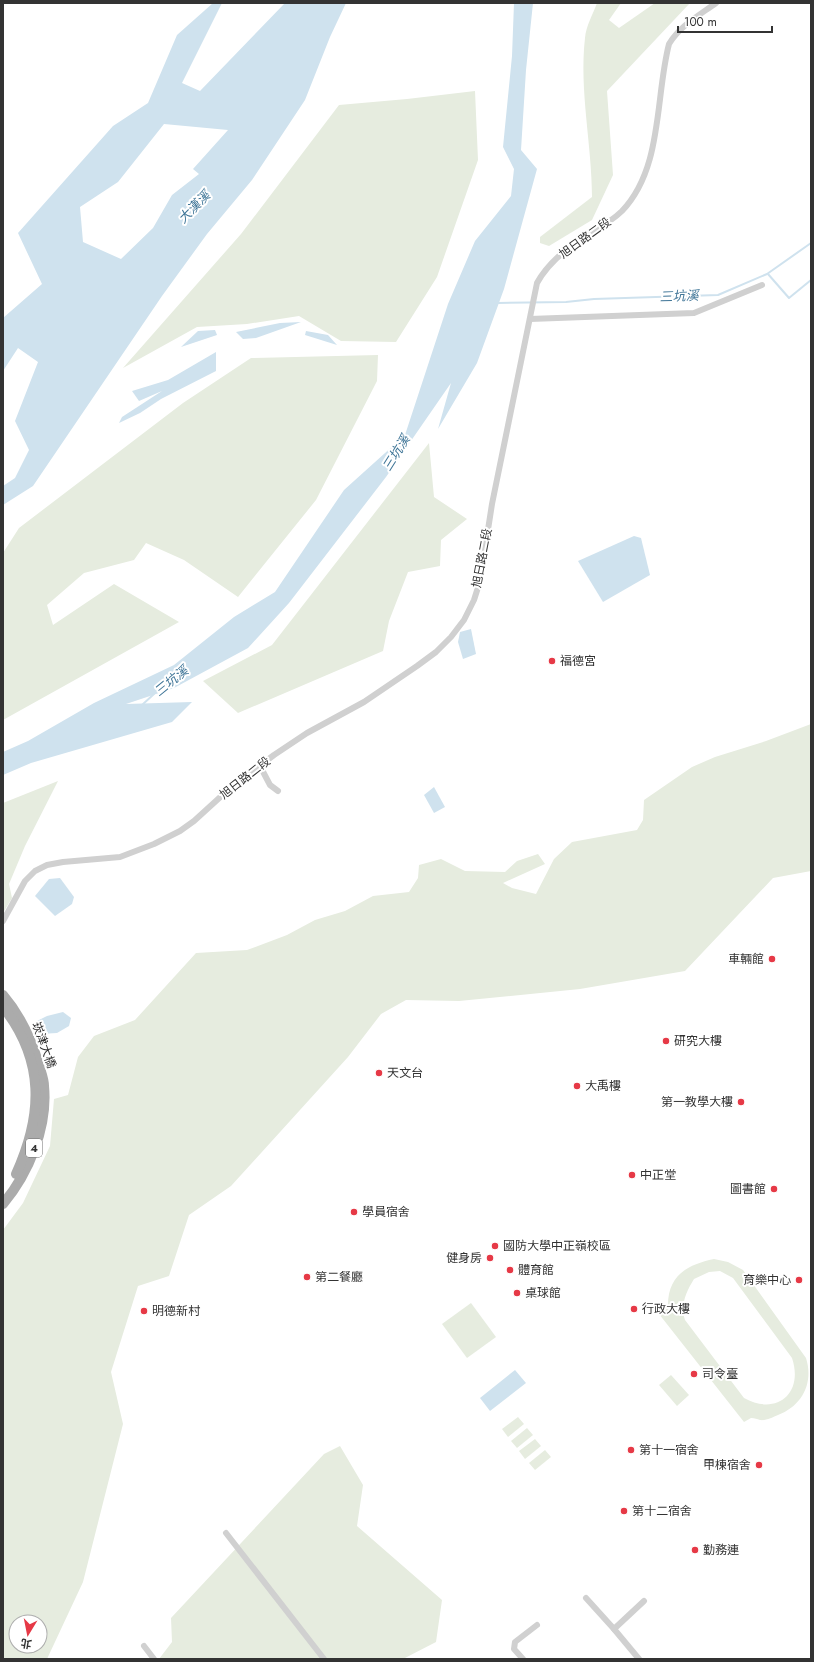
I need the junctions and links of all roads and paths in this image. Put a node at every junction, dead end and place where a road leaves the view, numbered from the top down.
1 (716, 3) edge
2 (762, 285) dead end
3 (530, 317) junction
4 (260, 766) junction
5 (278, 791) dead end
6 (3, 921) edge
7 (3, 995) edge
8 (3, 1007) edge
9 (40, 1086) junction
10 (3, 1194) edge
11 (3, 1204) edge
12 (226, 1533) dead end
13 (586, 1598) dead end
14 (644, 1601) dead end
15 (537, 1625) dead end
16 (614, 1629) junction
17 (144, 1646) dead end
18 (154, 1659) edge
19 (324, 1659) edge
20 (523, 1659) edge
21 (639, 1659) edge

1 - 3 street, 旭日路二段
2 - 3 street
3 - 4 street, 旭日路二段
4 - 5 street
4 - 6 street, 旭日路二段
7 - 9 main road, 崁津大橋 / 4
8 - 9 main road, 崁津大橋 / 4
9 - 10 main road, 4
9 - 11 main road, 4
12 - 19 street
13 - 16 street
14 - 16 street
15 - 20 street
16 - 21 street
17 - 18 street

